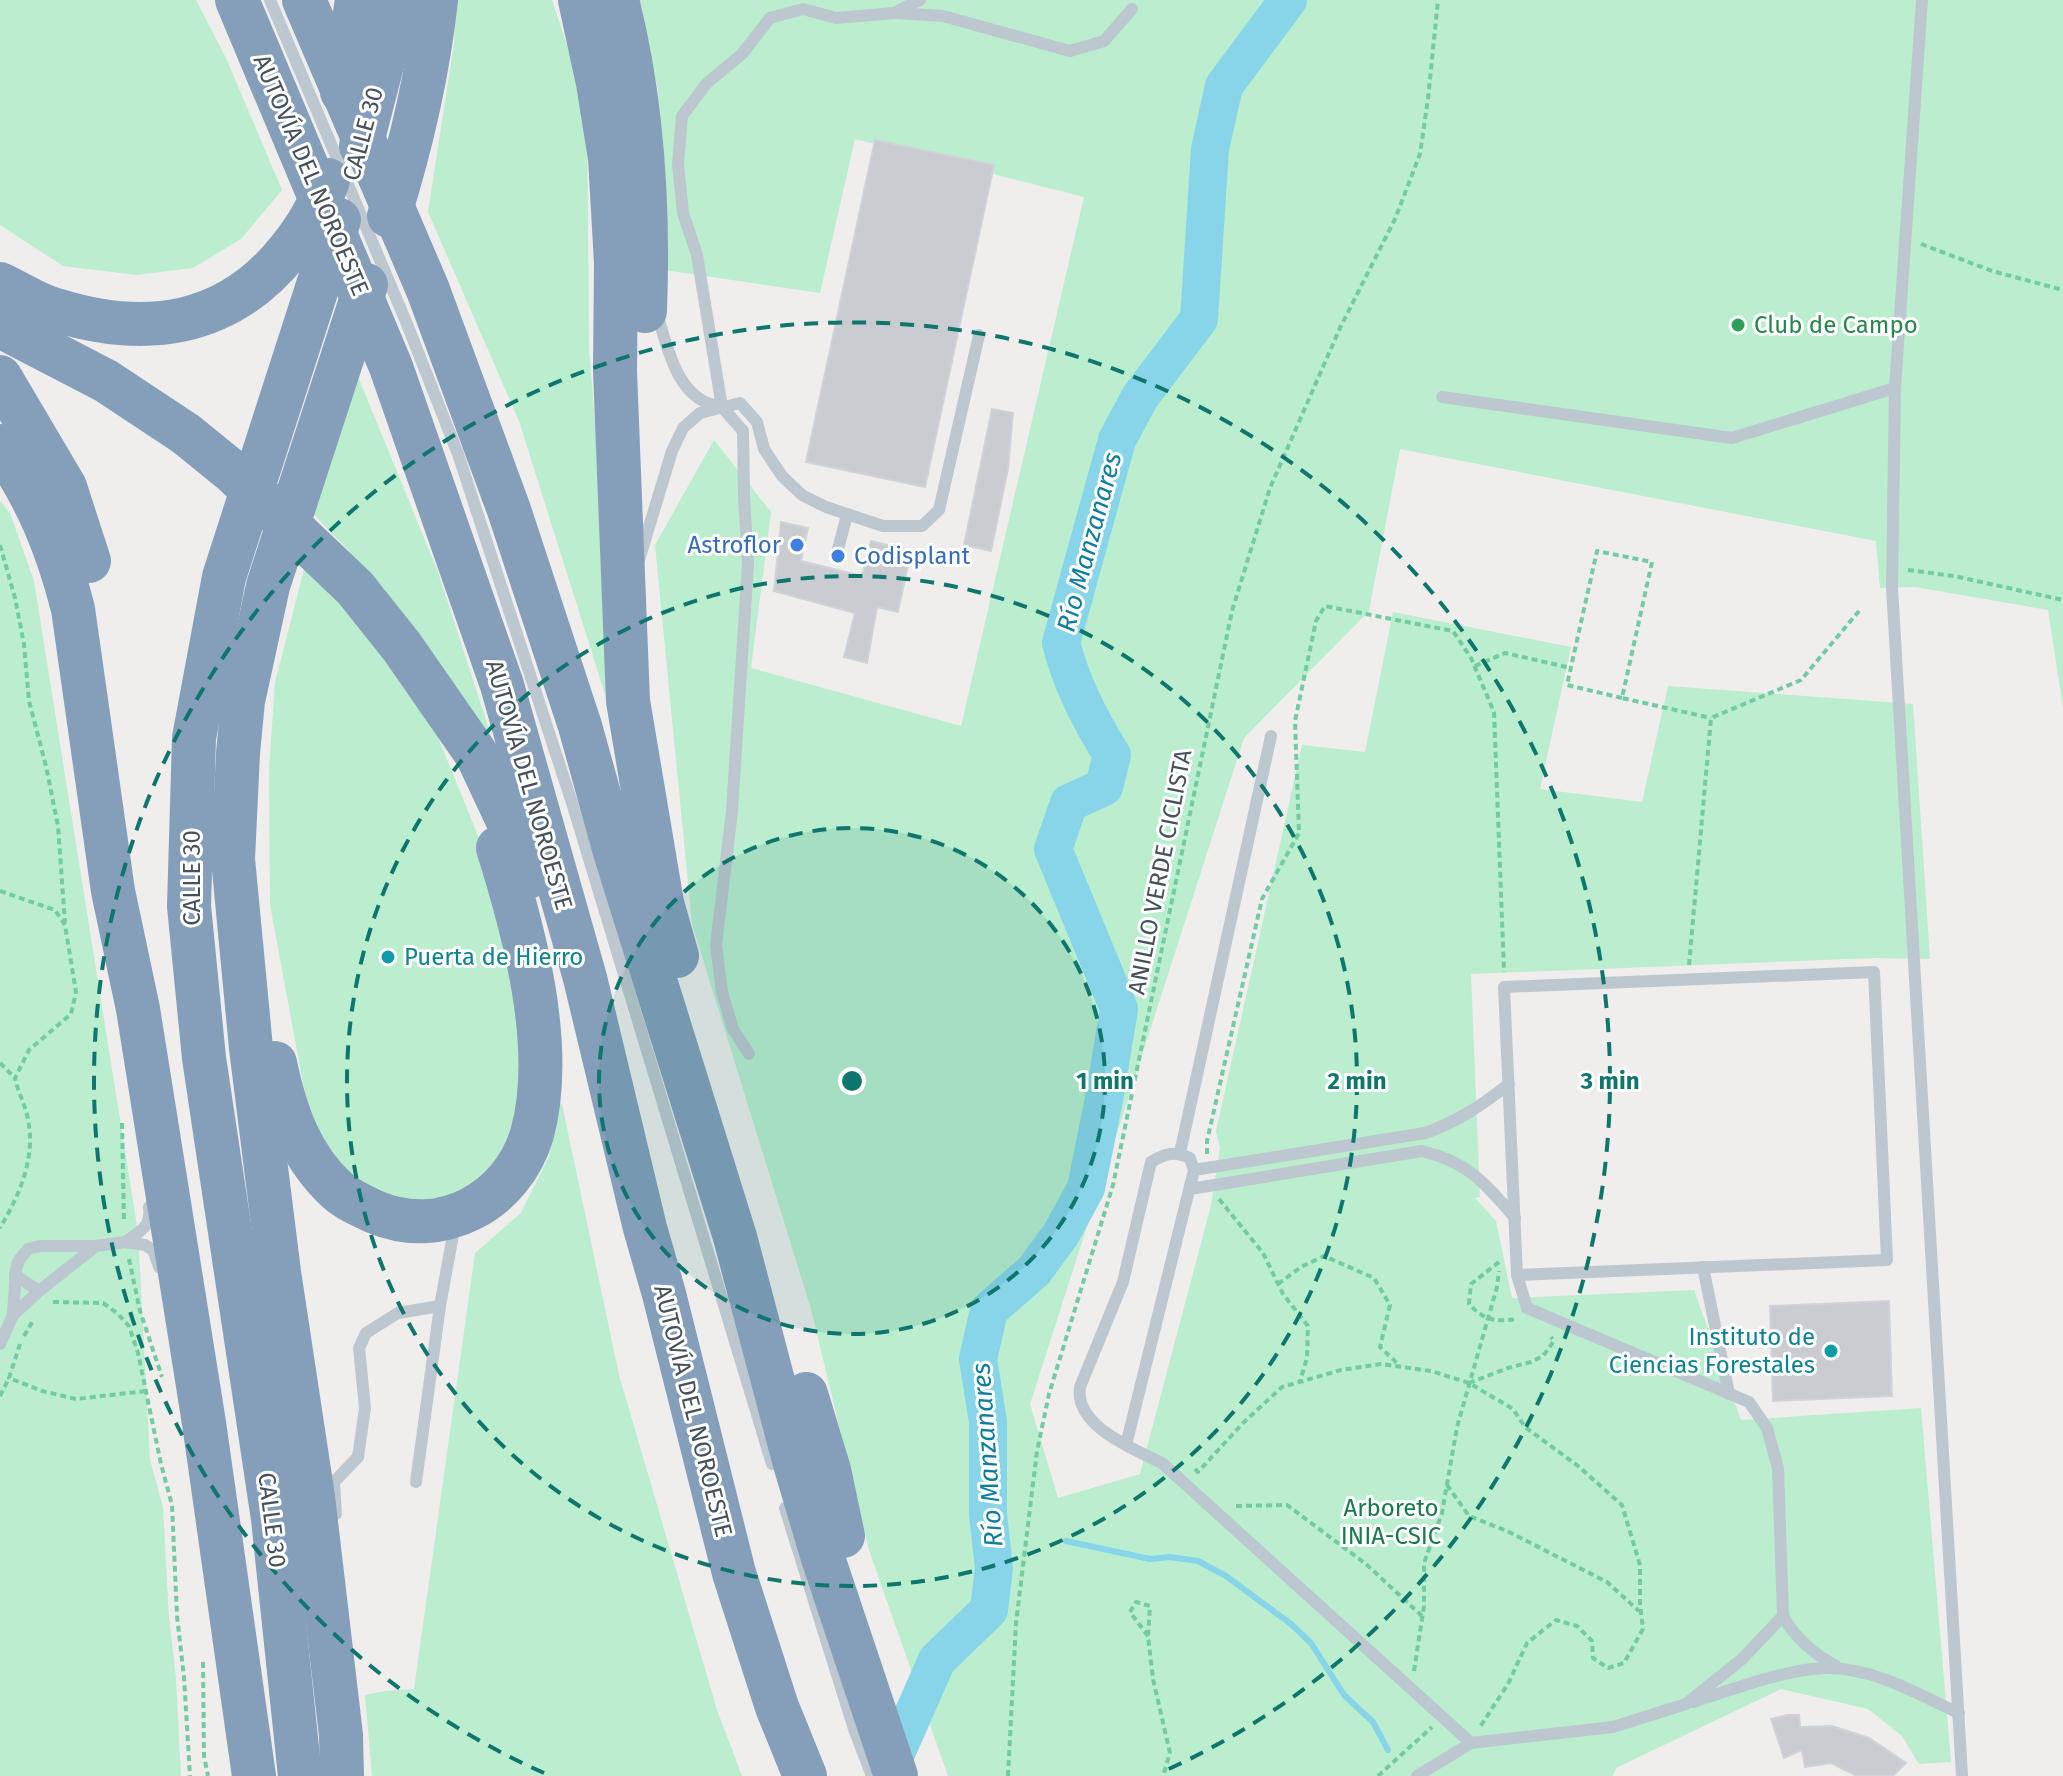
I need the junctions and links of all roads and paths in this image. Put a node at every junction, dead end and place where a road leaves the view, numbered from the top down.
1 (226, 0) edge
2 (237, 0) edge
3 (270, 0) edge
4 (304, 0) edge
5 (357, 0) edge
6 (370, 0) edge
7 (393, 0) edge
8 (436, 0) edge
9 (558, 0) edge
10 (580, 0) edge
11 (617, 0) edge
12 (920, 0) edge
13 (1438, 0) edge
14 (1922, 0) edge
15 (1132, 9) dead end
16 (894, 13) junction
17 (255, 41) junction
18 (304, 116) junction
19 (1904, 238) junction
20 (0, 259) edge
21 (647, 265) junction
22 (0, 284) edge
23 (2063, 290) edge
24 (418, 307) junction
25 (0, 326) edge
26 (979, 335) dead end
27 (615, 371) junction
28 (0, 377) edge
29 (1895, 388) junction
30 (1442, 397) dead end
31 (722, 407) junction
32 (0, 446) edge
33 (847, 515) junction
34 (0, 545) edge
35 (838, 549) dead end
36 (639, 563) junction
37 (1893, 568) junction
38 (2063, 600) edge
39 (1859, 611) dead end
40 (1475, 666) junction
41 (1571, 668) junction
42 (1622, 698) junction
43 (439, 701) junction
44 (1711, 718) junction
45 (1271, 736) dead end
46 (233, 859) junction
47 (0, 891) edge
48 (65, 925) junction
49 (1688, 979) junction
50 (1504, 987) junction
51 (688, 989) junction
52 (138, 1009) junction
53 (749, 1054) dead end
54 (0, 1063) edge
55 (147, 1065) junction
56 (15, 1078) junction
57 (1509, 1084) junction
58 (144, 1139) dead end
59 (1180, 1153) junction
60 (1201, 1169) junction
61 (1208, 1185) junction
62 (1190, 1189) junction
63 (148, 1200) dead end
64 (456, 1217) junction
65 (1515, 1218) junction
66 (0, 1228) edge
67 (645, 1228) junction
68 (125, 1242) junction
69 (96, 1246) junction
70 (1703, 1267) junction
71 (160, 1274) dead end
72 (15, 1275) junction
73 (1517, 1275) junction
74 (1278, 1284) junction
75 (42, 1295) junction
76 (440, 1306) junction
77 (13, 1315) junction
78 (1523, 1318) dead end
79 (1488, 1319) junction
80 (1549, 1334) dead end
81 (1, 1340) edge
82 (177, 1349) dead end
83 (1401, 1367) junction
84 (9, 1378) junction
85 (1300, 1382) junction
86 (1469, 1383) junction
87 (146, 1391) junction
88 (1729, 1394) junction
89 (0, 1396) edge
90 (204, 1423) junction
91 (1126, 1445) junction
92 (1188, 1464) dead end
93 (776, 1474) dead end
94 (416, 1482) dead end
95 (1447, 1485) junction
96 (780, 1489) dead end
97 (1205, 1502) junction
98 (337, 1521) dead end
99 (823, 1558) junction
100 (721, 1575) junction
101 (1641, 1613) junction
102 (1422, 1616) junction
103 (1783, 1616) junction
104 (1148, 1636) junction
105 (1843, 1669) junction
106 (1411, 1689) junction
107 (1686, 1704) junction
108 (1959, 1713) junction
109 (1443, 1718) junction
110 (1471, 1743) junction
111 (190, 1776) edge
112 (254, 1776) edge
113 (300, 1776) edge
114 (342, 1776) edge
115 (772, 1776) edge
116 (805, 1776) edge
117 (872, 1776) edge
118 (896, 1776) edge
119 (923, 1776) edge
120 (1008, 1776) edge
121 (1163, 1776) edge
122 (1378, 1776) edge
123 (1417, 1776) edge
124 (1962, 1776) edge

1 - 17 highway
2 - 17 highway, AUTOVÍA DEL NOROESTE
3 - 18 lane
4 - 24 highway
5 - 20 highway
6 - 22 highway
7 - 113 highway, CALLE 30
8 - 46 highway, CALLE 30
9 - 27 highway
10 - 27 highway
11 - 21 highway
12 - 16 lane
13 - 120 path, ANILLO VERDE CICLISTA
14 - 19 lane
15 - 16 lane
16 - 31 lane
17 - 18 highway, AUTOVÍA DEL NOROESTE
18 - 24 lane
18 - 67 highway, AUTOVÍA DEL NOROESTE
19 - 23 path
19 - 29 lane
21 - 31 lane
21 - 36 highway
24 - 93 lane
24 - 99 highway
25 - 43 highway
26 - 33 lane
27 - 51 highway
28 - 52 highway
29 - 30 lane
29 - 37 lane
31 - 33 lane
31 - 36 lane
31 - 53 lane
32 - 52 highway
33 - 35 lane
34 - 48 path
36 - 51 highway
37 - 38 path
37 - 108 lane
39 - 44 path
40 - 41 path
40 - 50 path
40 - 60 path
41 - 42 path
41 - 42 path
42 - 44 path
43 - 64 highway
43 - 67 highway
44 - 49 path
45 - 59 lane
46 - 64 highway
46 - 114 highway, CALLE 30
47 - 48 path
48 - 56 path
49 - 50 lane
49 - 70 lane
50 - 57 lane
51 - 99 highway
52 - 55 highway
54 - 56 path
55 - 58 lane
55 - 90 highway
56 - 66 path
57 - 60 lane
57 - 65 lane
59 - 60 lane
59 - 91 lane
60 - 62 lane
61 - 62 lane
61 - 65 lane
61 - 74 path
62 - 91 lane
63 - 68 lane
64 - 76 lane
65 - 73 lane
67 - 100 highway, AUTOVÍA DEL NOROESTE
68 - 69 lane
68 - 71 lane
69 - 72 lane
69 - 75 lane
70 - 73 lane
70 - 88 lane
72 - 75 lane
72 - 77 lane
73 - 88 lane
74 - 83 path
74 - 85 path
75 - 77 lane
75 - 84 path
75 - 87 path
76 - 94 lane
76 - 98 lane
77 - 81 lane
78 - 79 path
79 - 79 path
79 - 86 path
80 - 86 path
82 - 90 lane
83 - 85 path
83 - 86 path
84 - 87 path
84 - 89 path
85 - 92 path
86 - 95 path
86 - 101 path
87 - 111 path
88 - 103 lane
90 - 112 highway
91 - 97 lane
95 - 101 path
95 - 102 path
96 - 99 lane
97 - 102 path
97 - 106 lane
99 - 117 lane
99 - 118 highway
99 - 119 highway
100 - 115 highway
100 - 116 highway, AUTOVÍA DEL NOROESTE
101 - 110 path
102 - 106 path
103 - 105 lane
103 - 107 lane
104 - 104 path
104 - 121 path
105 - 107 lane
105 - 108 lane
106 - 109 lane
107 - 110 lane
108 - 124 lane
109 - 110 lane
109 - 122 path
110 - 123 lane

